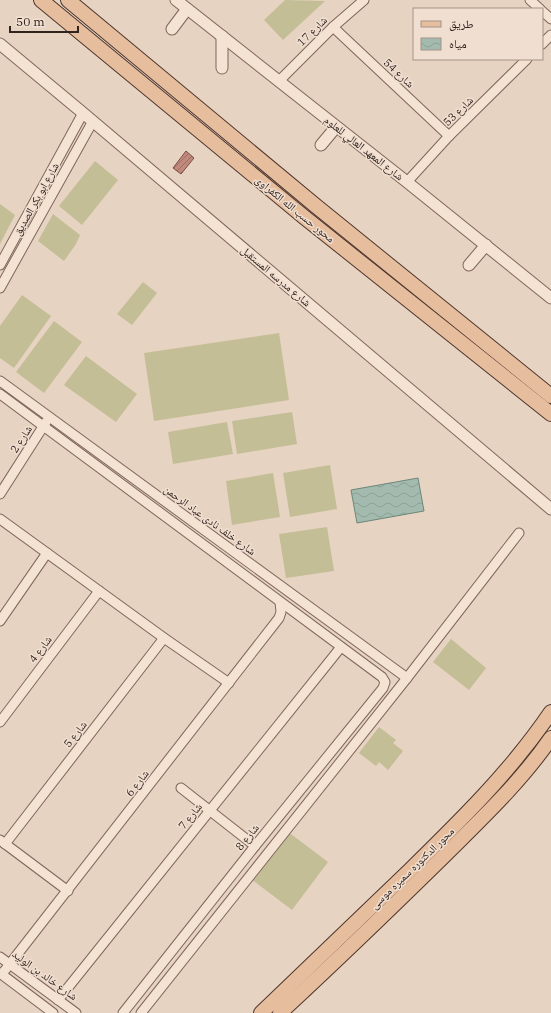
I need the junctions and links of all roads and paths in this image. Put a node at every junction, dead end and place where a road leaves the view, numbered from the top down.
1 (68, 0) edge
2 (176, 0) edge
3 (364, 0) edge
4 (530, 0) edge
5 (45, 3) edge
6 (539, 8) edge
7 (187, 9) junction
8 (543, 12) edge
9 (551, 19) edge
10 (333, 27) junction
11 (172, 29) dead end
12 (551, 35) edge
13 (222, 36) junction
14 (543, 43) edge
15 (0, 44) edge
16 (526, 60) edge
17 (222, 68) dead end
18 (279, 81) junction
19 (83, 113) junction
20 (93, 121) junction
21 (336, 126) junction
22 (73, 131) junction
23 (449, 136) junction
24 (83, 139) junction
25 (321, 145) dead end
26 (406, 182) junction
27 (486, 245) junction
28 (0, 265) edge
29 (469, 265) dead end
30 (0, 288) edge
31 (551, 298) edge
32 (0, 381) edge
33 (0, 394) edge
34 (551, 396) edge
35 (551, 414) edge
36 (49, 418) junction
37 (43, 426) junction
38 (0, 494) edge
39 (551, 509) edge
40 (0, 518) edge
41 (519, 533) dead end
42 (47, 553) junction
43 (99, 591) junction
44 (294, 596) junction
45 (283, 604) junction
46 (0, 621) edge
47 (164, 638) junction
48 (341, 647) junction
49 (407, 678) junction
50 (229, 683) junction
51 (551, 712) edge
52 (0, 722) edge
53 (551, 738) edge
54 (181, 788) dead end
55 (210, 811) junction
56 (3, 842) edge
57 (255, 846) junction
58 (68, 891) junction
59 (0, 957) edge
60 (10, 964) junction
61 (1, 974) edge
62 (58, 1000) junction
63 (53, 1013) edge
64 (76, 1013) edge
65 (123, 1013) edge
66 (141, 1013) edge
67 (261, 1013) edge
68 (280, 1013) edge

1 - 34 main road, محور حسب الله الكفراوى
2 - 7 street, شارع المعهد العالي للعلوم
3 - 10 street, شارع 17
4 - 6 street
5 - 35 main road, محور حسب الله الكفراوى
7 - 11 street
7 - 13 street, شارع المعهد العالي للعلوم
8 - 9 street
10 - 18 street, شارع 17
10 - 23 street, شارع 54
12 - 14 street
13 - 17 street
13 - 18 street, شارع المعهد العالي للعلوم
15 - 19 street, شارع مدرسه المستقبل
16 - 23 street, شارع 53
18 - 21 street, شارع المعهد العالي للعلوم
19 - 20 street, شارع مدرسه المستقبل
19 - 22 street, شارع ابو بكر الصديق
20 - 24 street, شارع ابو بكر الصديق
20 - 39 street, شارع مدرسه المستقبل
21 - 25 street
21 - 26 street, شارع المعهد العالي للعلوم
22 - 24 street
22 - 28 street, شارع ابو بكر الصديق
23 - 26 street, شارع 53
24 - 30 street, شارع ابو بكر الصديق
26 - 27 street, شارع المعهد العالي للعلوم
27 - 29 street
27 - 31 street, شارع المعهد العالي للعلوم
32 - 36 street, شارع خلف نادى عباد الرحمن
33 - 37 street
36 - 37 street, شارع 2
36 - 44 street, شارع خلف نادى عباد الرحمن
37 - 38 street, شارع 2
37 - 45 street
40 - 42 street
41 - 49 street
42 - 43 street
42 - 46 street
43 - 47 street
43 - 52 street, شارع 4
44 - 45 street
44 - 49 street, شارع خلف نادى عباد الرحمن
45 - 48 street
45 - 50 street, شارع 6
47 - 50 street
47 - 56 street, شارع 5
48 - 55 street, شارع 7
48 - 57 street, شارع 8
49 - 66 street
50 - 58 street, شارع 6
51 - 67 main road, محور الدكتوره سميره موسى
53 - 68 main road, محور الدكتوره سميره موسى
54 - 55 street
55 - 57 street
55 - 62 street, شارع 7
56 - 58 street
57 - 65 street, شارع 8
58 - 60 street, شارع 6
59 - 60 street, شارع خالد بن الوليد
60 - 61 street, شارع 6
60 - 62 street, شارع خالد بن الوليد
61 - 63 street
62 - 64 street, شارع خالد بن الوليد

